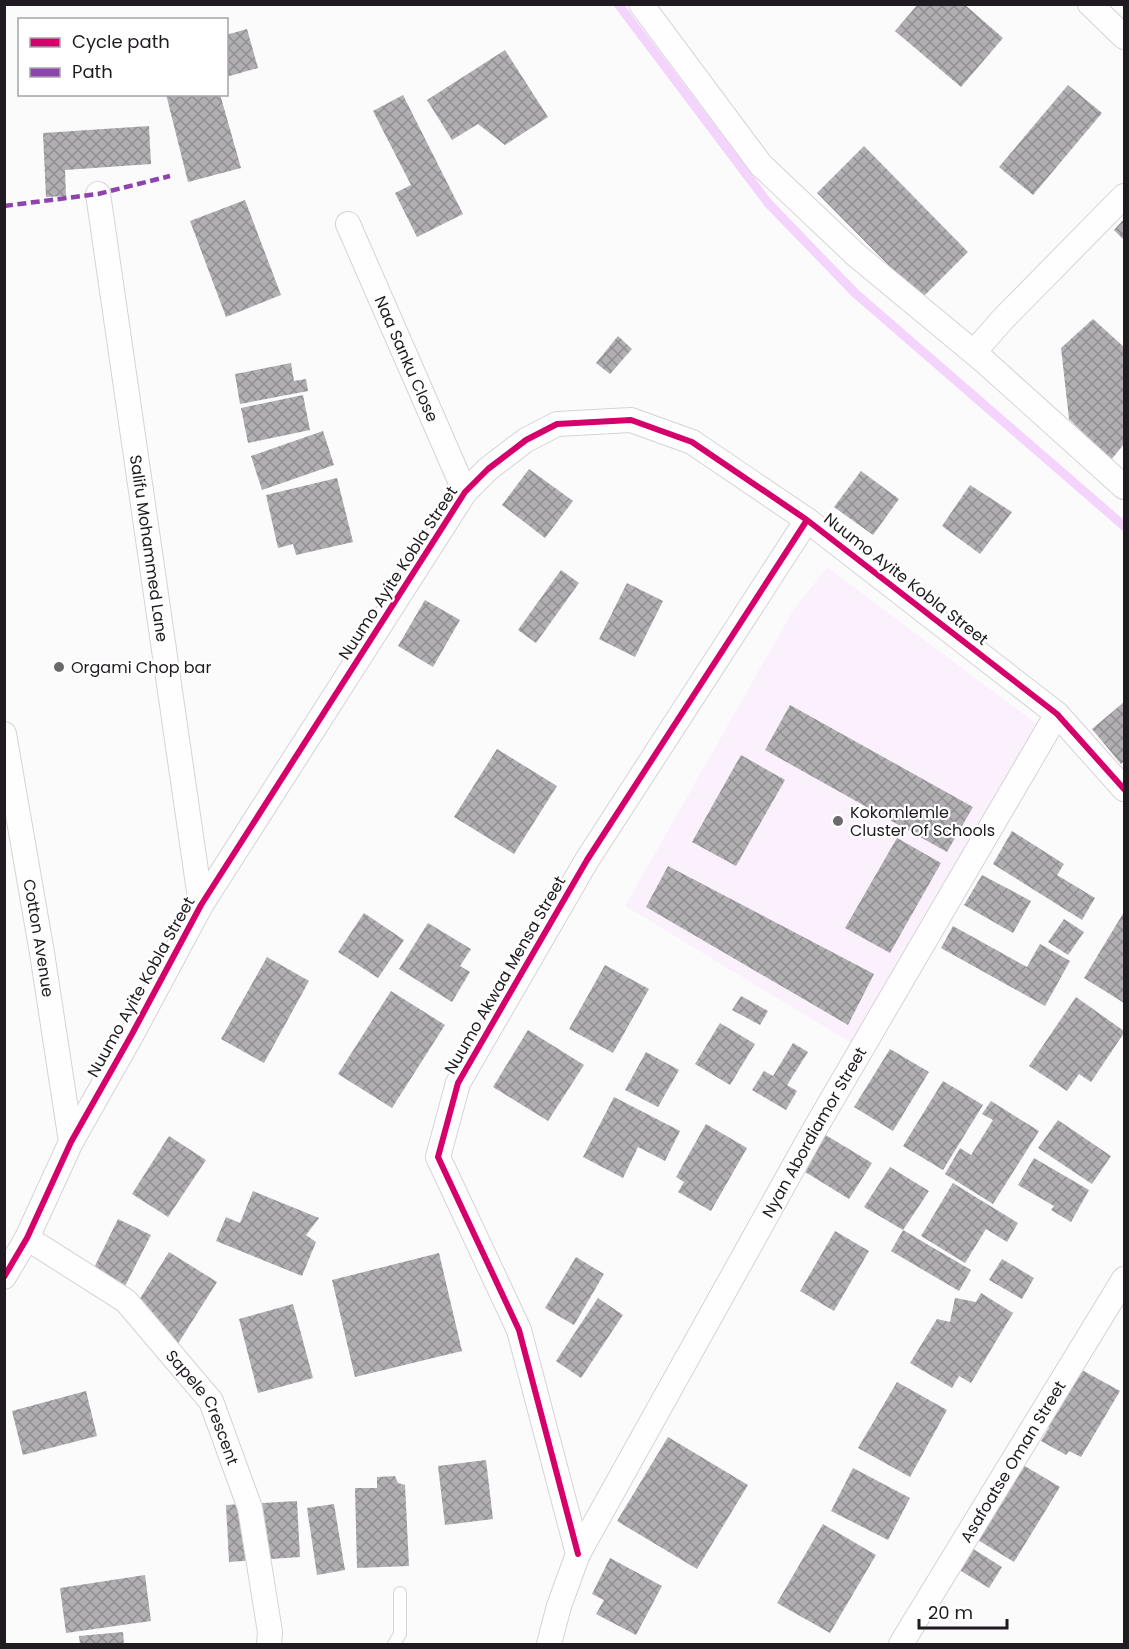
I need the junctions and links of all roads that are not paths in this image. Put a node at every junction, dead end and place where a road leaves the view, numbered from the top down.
1 (641, 4) edge
2 (1090, 4) edge
3 (1125, 37) edge
4 (98, 194) dead end
5 (1125, 196) edge
6 (348, 224) dead end
7 (974, 352) junction
8 (1125, 487) edge
9 (465, 492) junction
10 (807, 520) junction
11 (1057, 714) junction
12 (4, 734) edge
13 (1125, 789) edge
14 (201, 904) junction
15 (71, 1142) junction
16 (27, 1238) junction
17 (4, 1277) edge
18 (1125, 1279) edge
19 (578, 1554) junction
20 (400, 1593) dead end
21 (269, 1644) edge
22 (394, 1644) edge
23 (549, 1644) edge
24 (901, 1644) edge

1 - 7 street
2 - 3 street
4 - 14 street, Salifu Mohammed Lane
5 - 7 street
6 - 9 street, Naa Sanku Close
7 - 8 street
9 - 10 street, Nuumo Ayite Kobla Street
9 - 14 street, Nuumo Ayite Kobla Street
10 - 11 street, Nuumo Ayite Kobla Street
10 - 19 street, Nuumo Akwaa Mensa Street
11 - 13 street, Nuumo Ayite Kobla Street
11 - 19 street, Nyan Abordiamor Street
12 - 15 street, Cotton Avenue
14 - 15 street, Nuumo Ayite Kobla Street
15 - 16 street, Nuumo Ayite Kobla Street
16 - 17 street, Nuumo Ayite Kobla Street
16 - 21 street, Sapele Crescent
18 - 24 street, Asafoatse Oman Street
19 - 23 street, Nyan Abordiamor Street
20 - 22 lane

